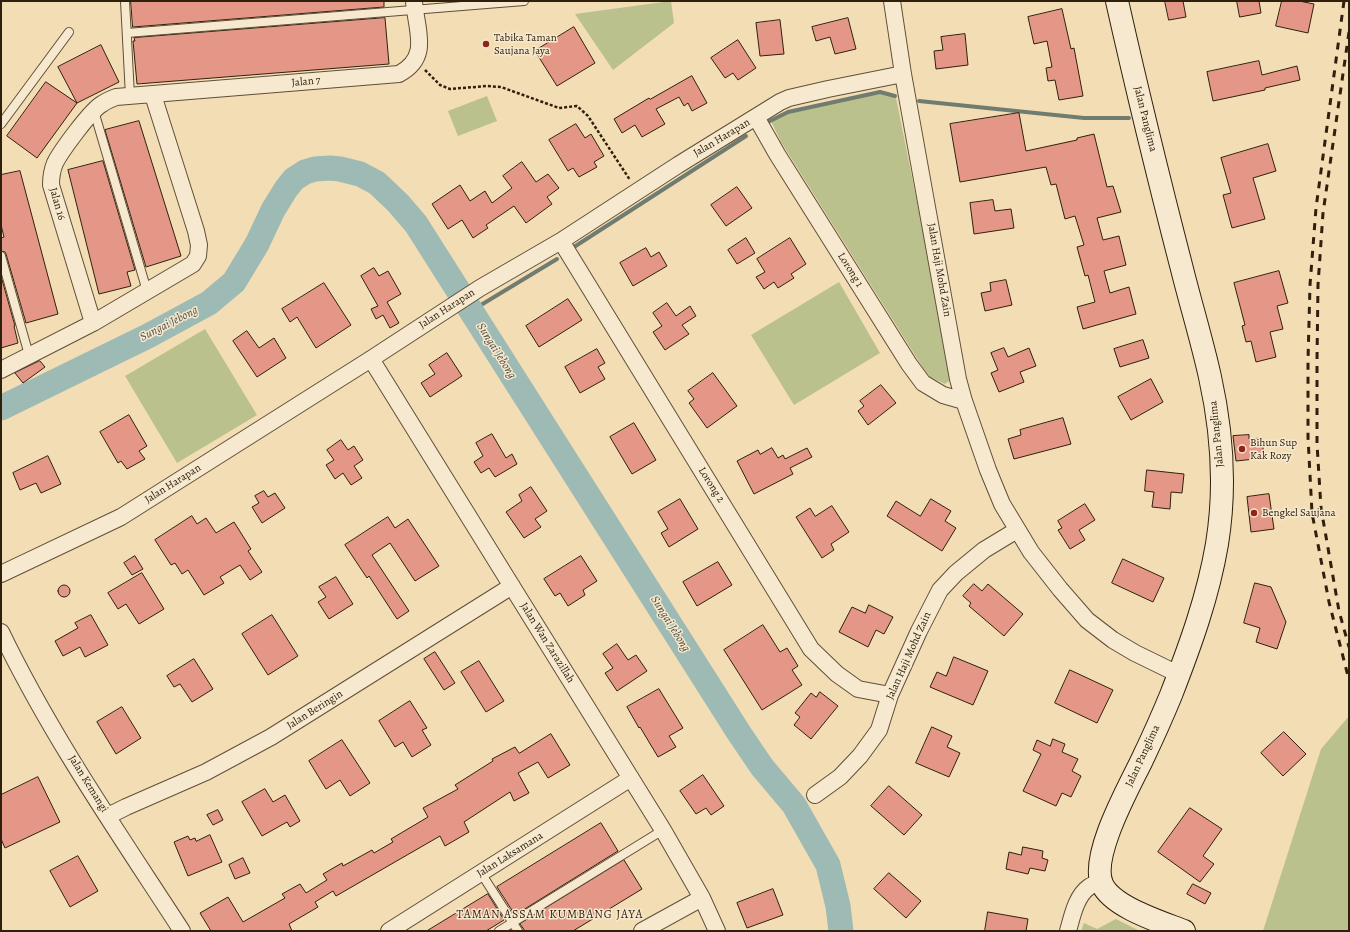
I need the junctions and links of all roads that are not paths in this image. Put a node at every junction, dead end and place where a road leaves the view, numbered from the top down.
1 (125, 1) edge
2 (524, 1) edge
3 (892, 1) edge
4 (1116, 1) edge
5 (414, 6) edge
6 (69, 32) dead end
7 (127, 33) junction
8 (903, 74) junction
9 (153, 95) junction
10 (130, 96) junction
11 (94, 110) junction
12 (756, 117) junction
13 (1, 124) edge
14 (561, 241) junction
15 (1, 256) edge
16 (147, 291) junction
17 (94, 323) junction
18 (29, 355) junction
19 (371, 359) junction
20 (1, 370) edge
21 (964, 401) junction
22 (1017, 530) junction
23 (1, 574) edge
24 (512, 586) junction
25 (1, 632) edge
26 (1178, 674) junction
27 (890, 695) junction
28 (631, 778) junction
29 (815, 795) dead end
30 (108, 816) junction
31 (663, 830) junction
32 (481, 873) junction
33 (1100, 881) junction
34 (702, 898) junction
35 (512, 923) junction
36 (182, 931) edge
37 (389, 931) edge
38 (499, 931) edge
39 (518, 931) edge
40 (642, 931) edge
41 (717, 931) edge
42 (1068, 931) edge
43 (1184, 931) edge

1 - 7 lane
2 - 5 lane
3 - 8 street, Jalan Haji Mohd Zain
4 - 26 main road, Jalan Panglima
5 - 7 lane
5 - 9 street, Jalan 7
6 - 13 lane
7 - 10 lane
8 - 12 street, Jalan Harapan
8 - 21 street, Jalan Haji Mohd Zain
9 - 10 street, Jalan 7
9 - 16 street
10 - 11 street, Jalan 16
11 - 16 lane
11 - 17 street, Jalan 16
12 - 14 street, Jalan Harapan
12 - 21 street, Lorong 1
14 - 19 street, Jalan Harapan
14 - 27 street, Lorong 2
15 - 18 lane
16 - 17 street
17 - 18 street
18 - 20 street
19 - 23 street, Jalan Harapan
19 - 24 street, Jalan Wan Zarazillah
21 - 22 street, Jalan Haji Mohd Zain
22 - 26 street, Jalan Haji Mohd Zain
22 - 27 street, Jalan Haji Mohd Zain
24 - 28 street, Jalan Wan Zarazillah
24 - 30 street, Jalan Beringin
25 - 30 street, Jalan Kemangi
26 - 33 main road, Jalan Panglima
27 - 29 street, Jalan Haji Mohd Zain
28 - 31 street, Jalan Wan Zarazillah
28 - 32 street, Jalan Laksamana
30 - 36 street, Jalan Kemangi
31 - 34 street, Jalan Wan Zarazillah
31 - 35 lane
32 - 35 lane
32 - 37 street, Jalan Laksamana
33 - 42 street
33 - 43 main road
34 - 40 street
34 - 41 street, Jalan Wan Zarazillah
35 - 38 lane
35 - 39 lane

